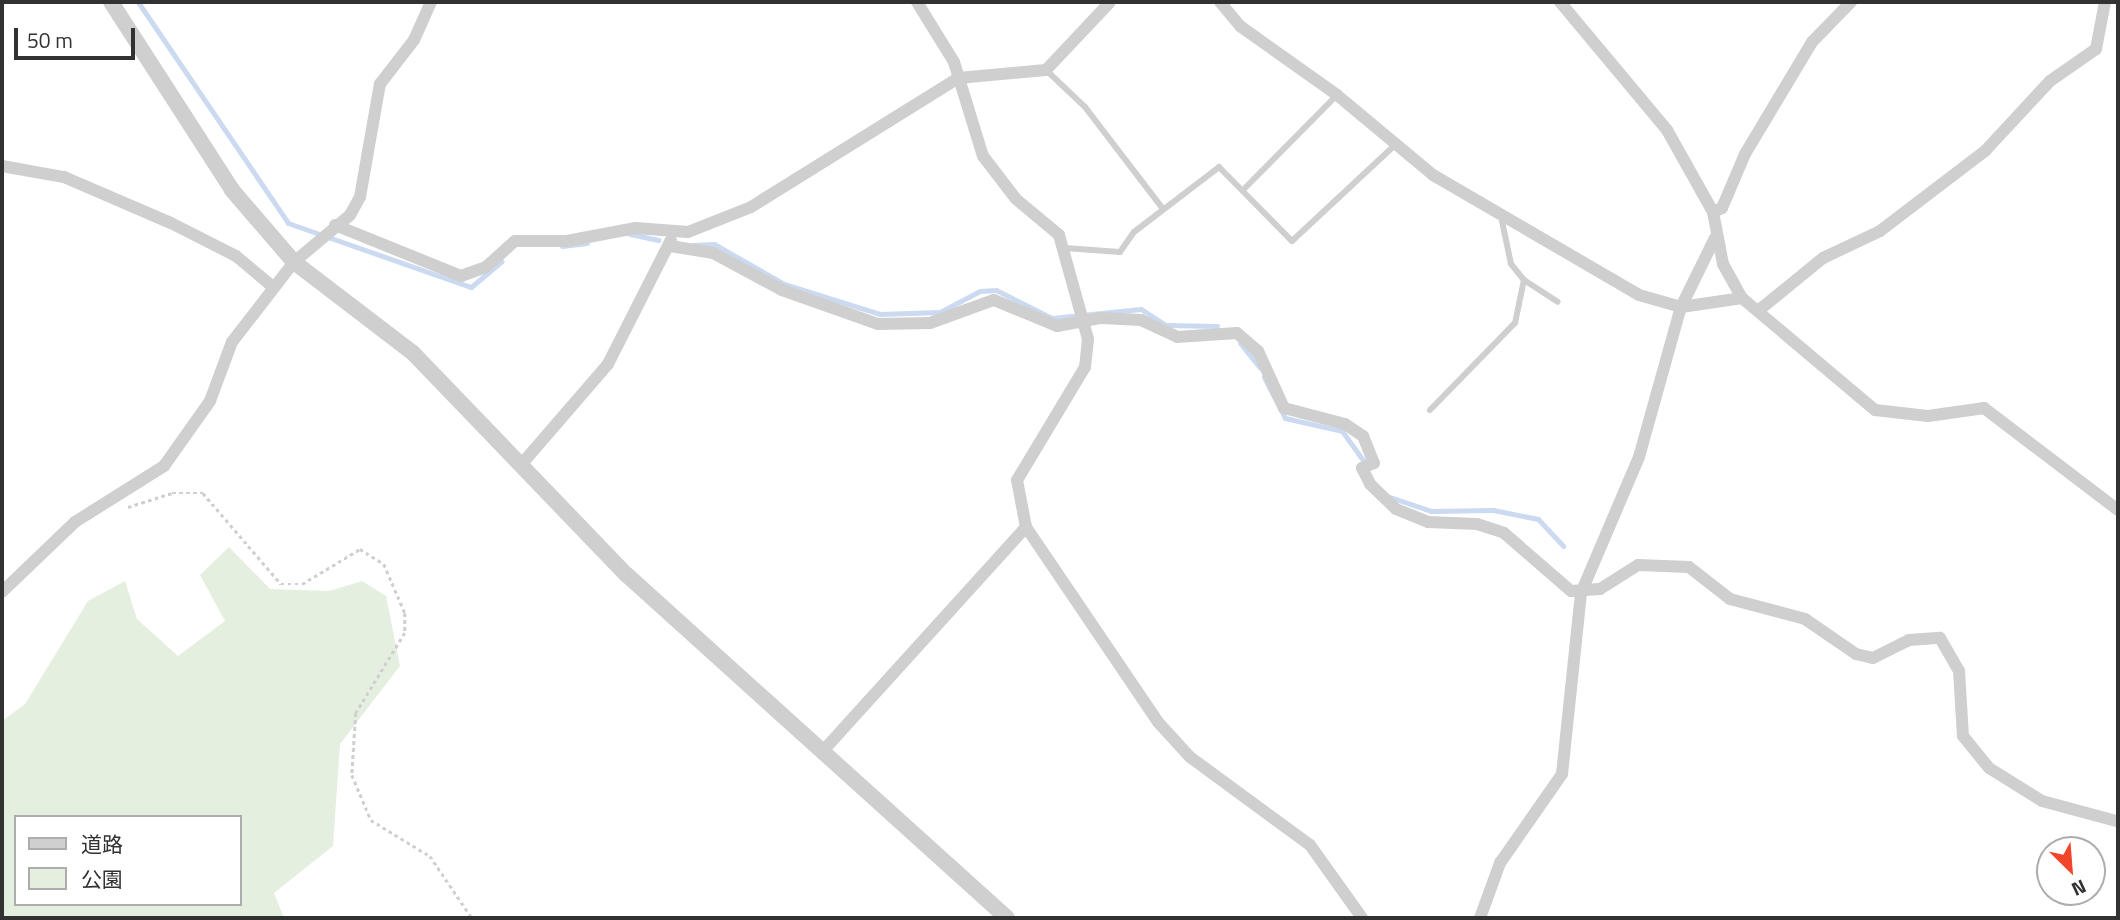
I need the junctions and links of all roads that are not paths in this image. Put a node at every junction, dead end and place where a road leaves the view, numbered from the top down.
1 (111, 2) edge
2 (431, 2) edge
3 (917, 2) edge
4 (1110, 2) edge
5 (1220, 2) edge
6 (1560, 2) edge
7 (1851, 2) edge
8 (2105, 2) edge
9 (1046, 70) junction
10 (958, 78) junction
11 (1338, 95) junction
12 (1394, 146) junction
13 (2, 166) edge
14 (1245, 188) junction
15 (1163, 209) junction
16 (1713, 212) junction
17 (1500, 215) junction
18 (326, 231) junction
19 (1715, 238) junction
20 (671, 239) junction
21 (1065, 248) junction
22 (294, 262) junction
23 (1524, 280) junction
24 (273, 287) junction
25 (1742, 298) junction
26 (1558, 302) dead end
27 (1681, 307) junction
28 (1758, 311) junction
29 (1080, 317) junction
30 (1430, 410) dead end
31 (520, 466) junction
32 (2118, 510) edge
33 (1026, 527) junction
34 (2, 592) edge
35 (1581, 593) junction
36 (822, 752) junction
37 (2116, 821) dead end
38 (1007, 918) edge
39 (1362, 918) edge
40 (1480, 918) edge

1 - 22 street
2 - 18 street
3 - 10 street
4 - 9 street
5 - 11 street
6 - 16 street
7 - 16 street
8 - 28 street
9 - 10 street
9 - 15 lane
10 - 20 street
10 - 21 street
11 - 12 street
11 - 14 lane
12 - 14 lane
12 - 17 street
13 - 24 street
14 - 15 lane
15 - 21 lane
16 - 19 street
17 - 23 lane
17 - 27 street
18 - 20 street
18 - 22 street
19 - 25 street
19 - 27 street
20 - 29 street
20 - 31 street
21 - 29 street
22 - 24 street
22 - 31 street
23 - 26 lane
23 - 30 lane
24 - 34 street
25 - 27 street
25 - 28 street
27 - 35 street
28 - 32 street
29 - 33 street
29 - 35 street
31 - 36 street
33 - 36 street
33 - 39 street
35 - 37 street
35 - 40 street
36 - 38 street

